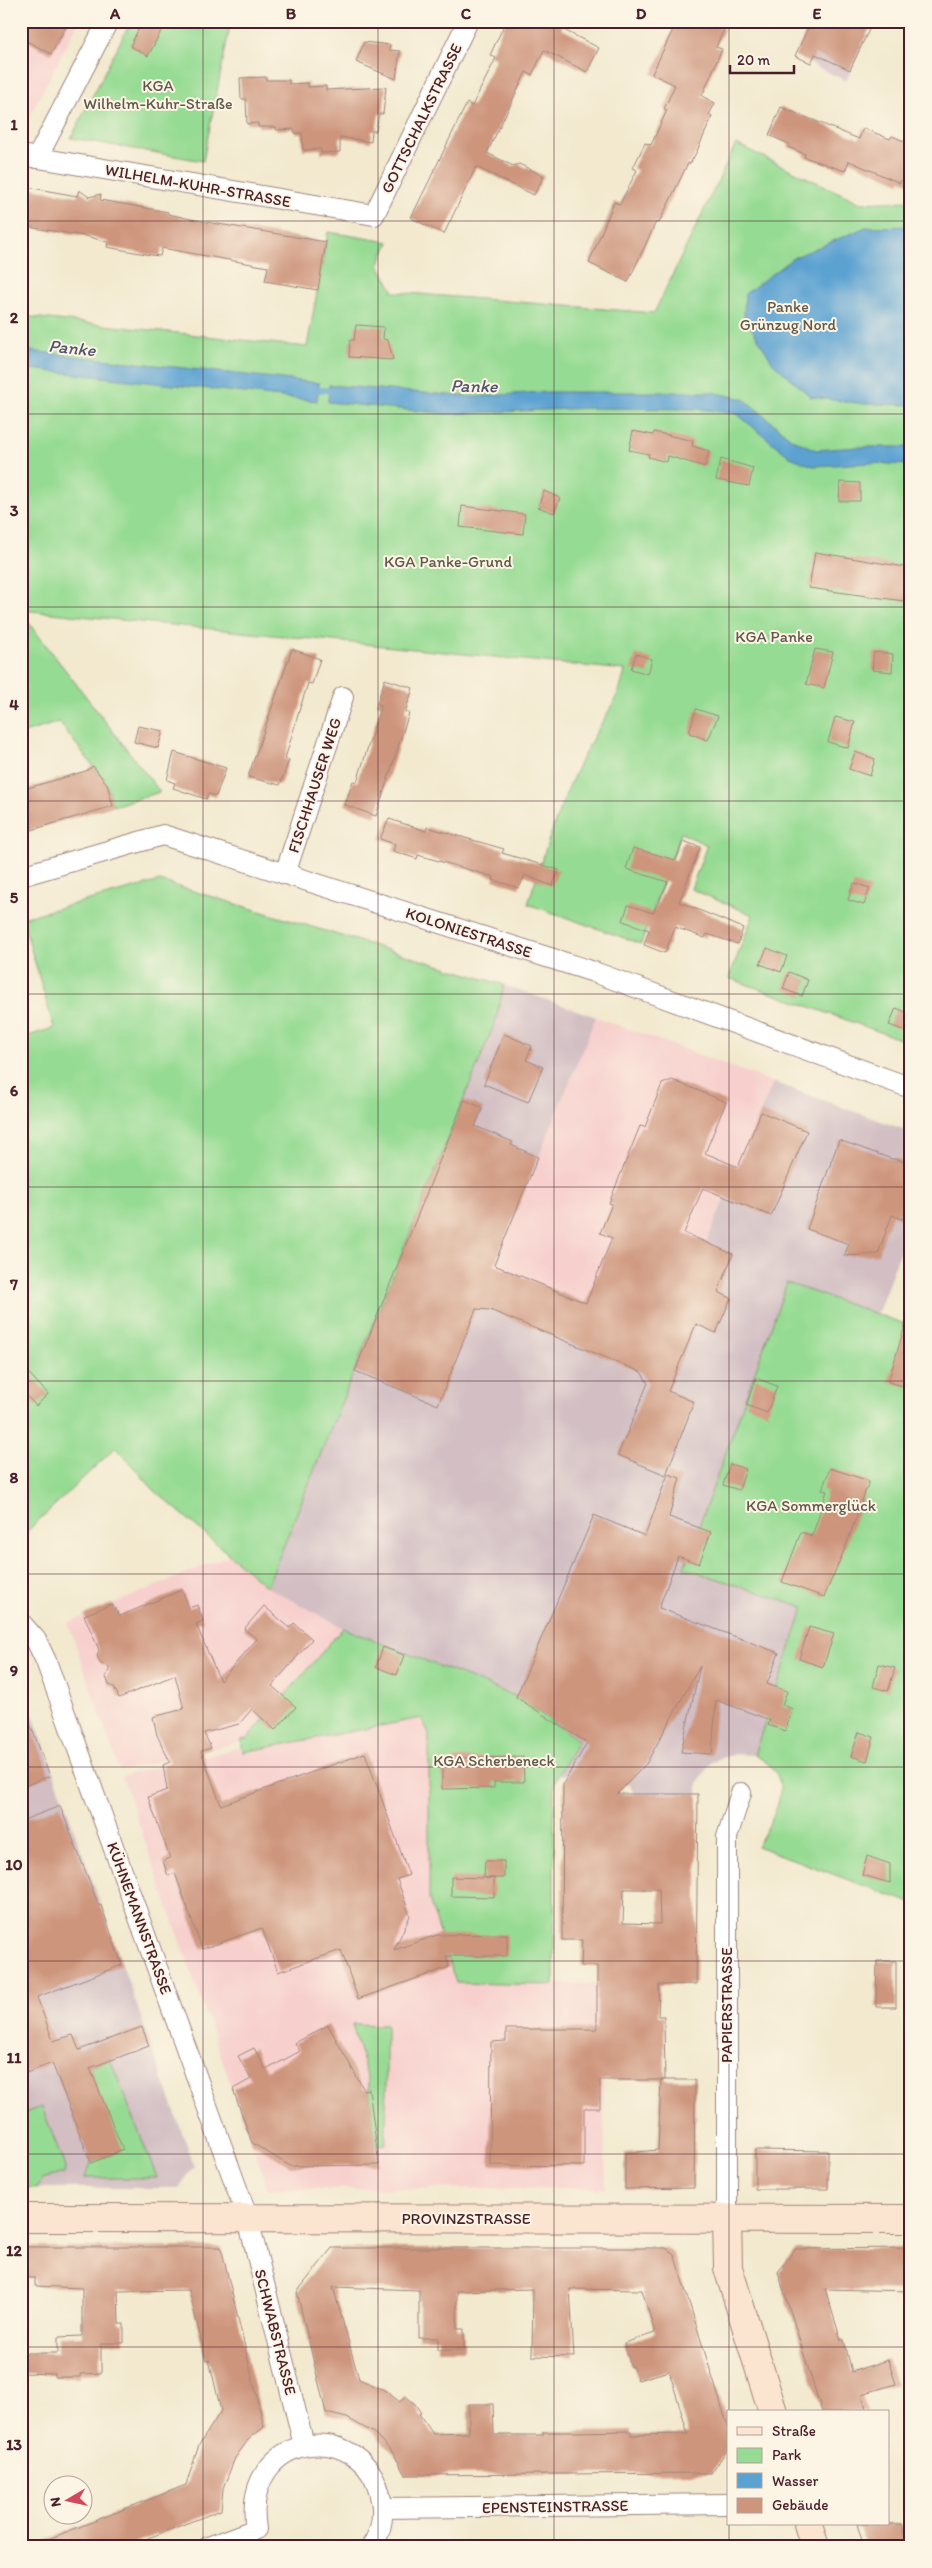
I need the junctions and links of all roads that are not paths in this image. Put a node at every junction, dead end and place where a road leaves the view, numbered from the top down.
1 (108, 21) edge
2 (468, 21) edge
3 (29, 157) edge
4 (374, 215) joint
5 (343, 696) dead end
6 (285, 874) junction
7 (21, 876) edge
8 (911, 1088) edge
9 (21, 1623) edge
10 (741, 1793) dead end
11 (21, 2218) edge
12 (726, 2218) junction
13 (248, 2219) junction
14 (911, 2219) edge
15 (772, 2410) edge
16 (304, 2446) junction
17 (727, 2504) edge
18 (383, 2508) junction
19 (809, 2526) edge
20 (208, 2547) edge
21 (371, 2547) edge
22 (815, 2547) edge

1 - 3 street
2 - 4 street, GOTTSCHALKSTRASSE
3 - 4 street, WILHELM-KUHR-STRASSE
5 - 6 street, FISCHHAUSER WEG
6 - 7 street, KOLONIESTRASSE
6 - 8 street, KOLONIESTRASSE
9 - 13 street, KÜHNEMANNSTRASSE
10 - 12 street, PAPIERSTRASSE
11 - 13 main road, PROVINZSTRASSE
12 - 13 main road, PROVINZSTRASSE
12 - 14 main road, PROVINZSTRASSE
12 - 15 main road
13 - 16 street, SCHWABSTRASSE
16 - 18 street
16 - 20 street
17 - 18 street, EPENSTEINSTRASSE
18 - 21 street
19 - 22 main road

